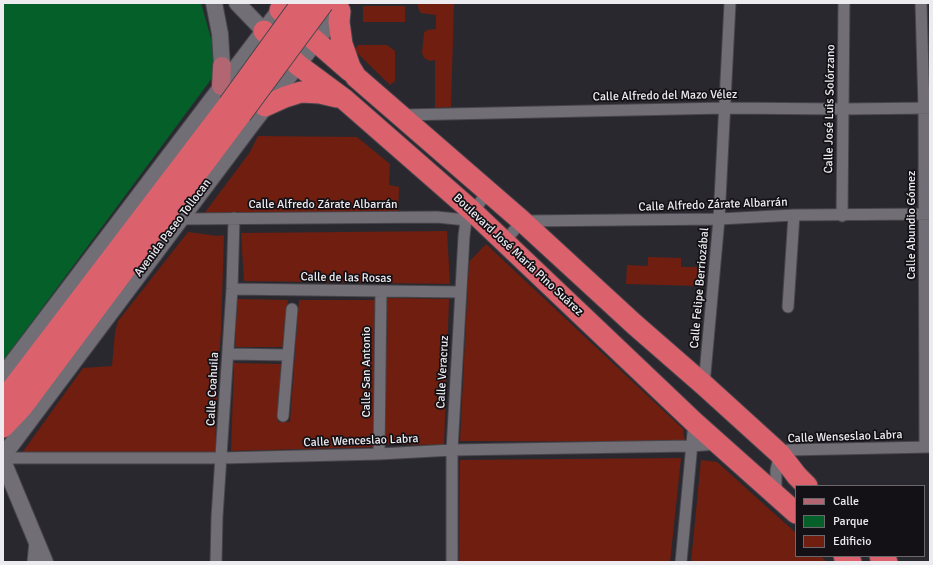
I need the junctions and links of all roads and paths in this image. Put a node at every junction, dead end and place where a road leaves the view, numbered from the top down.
1 (214, 3) edge
2 (237, 3) edge
3 (302, 3) edge
4 (730, 3) edge
5 (844, 3) edge
6 (921, 3) edge
7 (279, 5) edge
8 (335, 5) edge
9 (264, 31) junction
10 (317, 42) junction
11 (298, 65) junction
12 (228, 69) junction
13 (356, 77) junction
14 (344, 99) junction
15 (270, 100) junction
16 (231, 101) junction
17 (724, 108) junction
18 (927, 108) edge
19 (843, 109) junction
20 (401, 116) junction
21 (488, 192) junction
22 (927, 214) edge
23 (794, 215) junction
24 (469, 216) junction
25 (842, 216) junction
26 (234, 218) junction
27 (180, 219) junction
28 (720, 219) junction
29 (522, 221) junction
30 (505, 241) junction
31 (232, 289) junction
32 (381, 291) junction
33 (461, 292) junction
34 (788, 307) dead end
35 (292, 309) dead end
36 (228, 354) junction
37 (288, 355) junction
38 (3, 375) edge
39 (704, 385) junction
40 (11, 401) edge
41 (283, 416) dead end
42 (694, 422) junction
43 (3, 427) edge
44 (719, 444) junction
45 (691, 446) junction
46 (928, 447) edge
47 (452, 450) junction
48 (380, 454) junction
49 (780, 454) junction
50 (3, 458) edge
51 (222, 458) junction
52 (806, 485) edge
53 (776, 495) junction
54 (795, 512) edge
55 (35, 536) junction
56 (33, 562) edge
57 (45, 562) edge
58 (216, 562) edge
59 (452, 562) edge
60 (681, 562) edge

1 - 12 main road
2 - 9 main road, Boulevard José María Pino Suárez
3 - 16 highway, bridge
4 - 17 street, Calle Felipe Berriozábal
5 - 19 street, Calle José Luis Solórzano
6 - 18 street, Calle Abundio Gómez
7 - 9 main road
7 - 10 highway
8 - 10 main road, Avenida Paseo Tollocan
8 - 13 highway
8 - 16 highway, bridge
9 - 11 highway, Boulevard José María Pino Suárez
9 - 12 main road
10 - 11 main road, Avenida Paseo Tollocan
10 - 13 highway
11 - 14 highway, Boulevard José María Pino Suárez
11 - 15 main road, Avenida Paseo Tollocan
12 - 15 main road
12 - 16 main road
13 - 20 highway
14 - 15 highway
14 - 24 highway, Boulevard José María Pino Suárez
15 - 27 main road, Avenida Paseo Tollocan
16 - 38 main road
16 - 40 highway
17 - 19 street, Calle Alfredo del Mazo Vélez
17 - 20 street, Calle Alfredo del Mazo Vélez
17 - 28 street, Calle Felipe Berriozábal
18 - 19 street, Calle Alfredo del Mazo Vélez
18 - 22 street, Calle Abundio Gómez
19 - 25 street, Calle José Luis Solórzano
20 - 21 highway
21 - 24 street
21 - 29 highway
22 - 25 street, Calle Alfredo Zárate Albarrán
22 - 46 street, Calle Abundio Gómez
23 - 25 street, Calle Alfredo Zárate Albarrán
23 - 28 street, Calle Alfredo Zárate Albarrán
23 - 34 street
24 - 26 street, Calle Alfredo Zárate Albarrán
24 - 30 highway, Boulevard José María Pino Suárez
24 - 33 street, Calle Veracruz
26 - 27 street, Calle Alfredo Zárate Albarrán
26 - 31 street, Calle Coahuila
27 - 50 main road, Avenida Paseo Tollocan
28 - 29 street, Calle Alfredo Zárate Albarrán
28 - 39 street, Calle Felipe Berriozábal
29 - 30 street
29 - 39 highway
30 - 42 highway, Boulevard José María Pino Suárez
31 - 32 street, Calle de las Rosas
31 - 36 street, Calle Coahuila
32 - 33 street, Calle de las Rosas
32 - 48 street, Calle San Antonio
33 - 47 street, Calle Veracruz
35 - 37 street
36 - 37 street
36 - 51 street, Calle Coahuila
37 - 41 street
39 - 49 highway
40 - 43 highway
42 - 44 highway, Boulevard José María Pino Suárez
42 - 45 street
44 - 45 street, Calle Wenceslao Labra
44 - 53 highway, Boulevard José María Pino Suárez
45 - 47 street, Calle Wenceslao Labra
45 - 60 street
46 - 49 street, Calle Wenseslao Labra
47 - 48 street, Calle Wenceslao Labra
47 - 59 street, Calle Veracruz
48 - 51 street, Calle Wenceslao Labra
49 - 52 highway
49 - 53 street, Calle Wenseslao Labra
50 - 51 street, Calle Wenceslao Labra
50 - 55 main road
51 - 58 street, Calle Coahuila
53 - 54 highway, Boulevard José María Pino Suárez
55 - 56 street
55 - 57 main road

